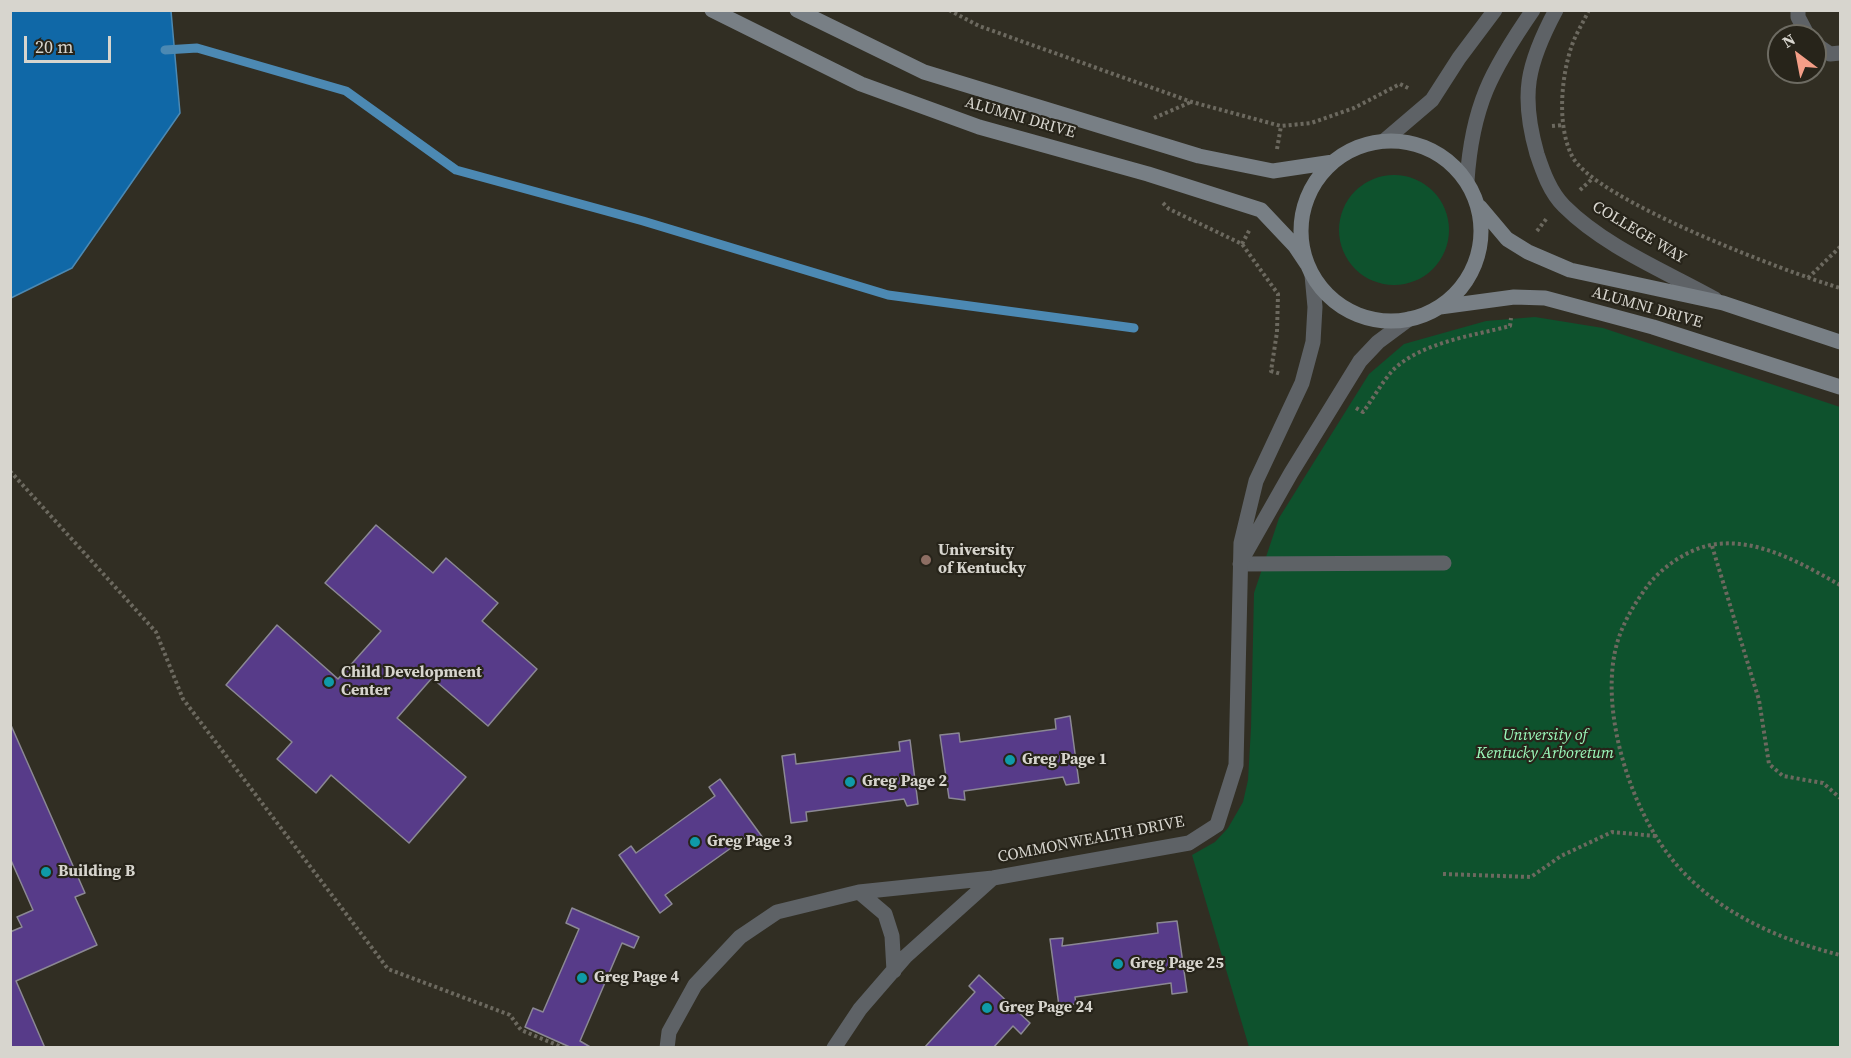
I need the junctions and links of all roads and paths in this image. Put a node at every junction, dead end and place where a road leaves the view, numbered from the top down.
1 (712, 10) edge
2 (796, 10) edge
3 (949, 10) edge
4 (1495, 10) edge
5 (1533, 10) edge
6 (1556, 10) edge
7 (1589, 10) edge
8 (1400, 84) dead end
9 (1192, 102) junction
10 (1281, 126) junction
11 (1126, 135) junction
12 (1384, 141) junction
13 (1277, 148) dead end
14 (1333, 162) junction
15 (1148, 174) junction
16 (1592, 179) junction
17 (1467, 181) junction
18 (1577, 192) dead end
19 (1478, 205) junction
20 (1551, 214) dead end
21 (1253, 225) dead end
22 (1534, 236) dead end
23 (1242, 244) junction
24 (1840, 247) edge
25 (1310, 269) junction
26 (1807, 278) junction
27 (1840, 288) edge
28 (1723, 303) junction
29 (1439, 308) junction
30 (1511, 316) dead end
31 (1409, 319) junction
32 (1840, 342) edge
33 (1288, 377) dead end
34 (1840, 387) edge
35 (1352, 406) dead end
36 (10, 471) edge
37 (1712, 546) junction
38 (1240, 564) junction
39 (1444, 564) dead end
40 (1840, 585) edge
41 (1840, 798) edge
42 (1657, 836) junction
43 (1443, 874) dead end
44 (993, 878) junction
45 (859, 892) junction
46 (1840, 955) edge
47 (894, 970) junction
48 (564, 1047) edge
49 (667, 1047) edge
50 (834, 1047) edge

1 - 15 main road, ALUMNI DRIVE
2 - 11 main road, ALUMNI DRIVE
3 - 9 path
4 - 12 street
5 - 17 street
6 - 28 street, COLLEGE WAY
7 - 16 path
8 - 10 path
9 - 10 path
9 - 11 path
10 - 13 path
11 - 14 main road, ALUMNI DRIVE
12 - 14 main road
12 - 17 main road
14 - 25 main road
15 - 23 path
15 - 25 main road, ALUMNI DRIVE
16 - 18 path
16 - 26 path
17 - 19 main road
19 - 28 main road, ALUMNI DRIVE
19 - 29 main road
20 - 22 path
21 - 23 path
23 - 33 path
24 - 26 path
25 - 31 main road
25 - 38 street, COMMONWEALTH DRIVE
26 - 27 path
28 - 32 main road, ALUMNI DRIVE
29 - 31 main road
29 - 34 main road, ALUMNI DRIVE
30 - 35 path
31 - 38 street, COMMONWEALTH DRIVE
36 - 48 path
37 - 40 path
37 - 41 path
37 - 42 path
38 - 39 street
38 - 44 street, COMMONWEALTH DRIVE
42 - 43 path
42 - 46 path
44 - 45 street, COMMONWEALTH DRIVE
44 - 47 street, COMMONWEALTH DRIVE
45 - 47 street
45 - 49 street, COMMONWEALTH DRIVE
47 - 50 street, COMMONWEALTH DRIVE

